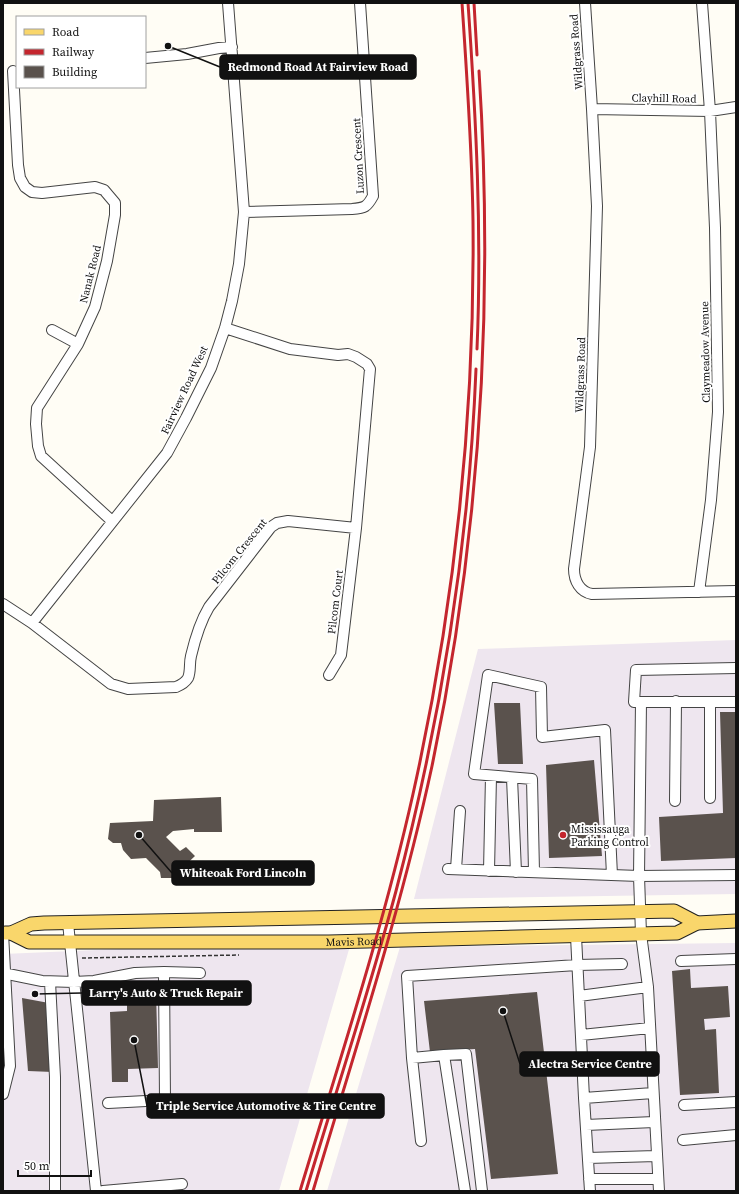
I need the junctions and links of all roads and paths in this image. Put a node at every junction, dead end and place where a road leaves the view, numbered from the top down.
1 (228, 3) edge
2 (360, 3) edge
3 (584, 3) edge
4 (702, 3) edge
5 (232, 47) junction
6 (146, 58) edge
7 (11, 71) edge
8 (736, 107) edge
9 (592, 109) junction
10 (710, 110) junction
11 (244, 212) junction
12 (225, 328) junction
13 (52, 330) dead end
14 (78, 344) junction
15 (112, 521) junction
16 (356, 528) junction
17 (736, 591) edge
18 (699, 592) junction
19 (3, 604) edge
20 (32, 623) junction
21 (736, 668) edge
22 (329, 675) dead end
23 (641, 702) junction
24 (676, 702) junction
25 (710, 702) junction
26 (736, 702) edge
27 (491, 776) junction
28 (512, 778) junction
29 (710, 798) dead end
30 (674, 801) dead end
31 (460, 811) dead end
32 (489, 871) junction
33 (516, 872) junction
34 (534, 872) junction
35 (736, 874) edge
36 (612, 875) junction
37 (639, 876) junction
38 (640, 912) junction
39 (736, 921) edge
40 (68, 923) junction
41 (697, 923) junction
42 (7, 933) edge
43 (641, 934) junction
44 (576, 936) junction
45 (69, 942) junction
46 (239, 955) dead end
47 (82, 958) dead end
48 (736, 959) edge
49 (681, 961) dead end
50 (622, 964) dead end
51 (577, 965) junction
52 (164, 972) junction
53 (4, 973) edge
54 (200, 974) dead end
55 (50, 982) junction
56 (74, 982) junction
57 (648, 987) junction
58 (579, 996) junction
59 (650, 1028) junction
60 (581, 1035) junction
61 (444, 1055) junction
62 (412, 1058) junction
63 (583, 1063) junction
64 (652, 1064) junction
65 (653, 1093) junction
66 (3, 1094) edge
67 (584, 1098) junction
68 (736, 1102) edge
69 (108, 1103) dead end
70 (684, 1105) dead end
71 (654, 1122) junction
72 (586, 1125) junction
73 (736, 1135) edge
74 (683, 1140) dead end
75 (421, 1141) dead end
76 (656, 1156) junction
77 (588, 1158) junction
78 (589, 1179) junction
79 (658, 1179) junction
80 (182, 1184) dead end
81 (55, 1191) edge
82 (96, 1191) edge
83 (103, 1191) edge
84 (465, 1191) edge
85 (482, 1191) edge
86 (590, 1191) edge
87 (658, 1191) edge

1 - 5 street, Fairview Road West
2 - 11 street, Luzon Crescent
3 - 9 street, Wildgrass Road
4 - 10 street, Claymeadow Avenue
5 - 6 street
5 - 11 street, Fairview Road West
7 - 14 street, Nanak Road
8 - 10 street, Clayhill Road
9 - 10 street, Clayhill Road
9 - 18 street, Wildgrass Road
10 - 18 street, Claymeadow Avenue
11 - 12 street, Fairview Road West
12 - 15 street, Fairview Road West
12 - 16 street
13 - 14 street
14 - 15 street, Nanak Road
15 - 20 street, Fairview Road West
16 - 20 street, Pilcom Crescent
16 - 22 street, Pilcom Court
17 - 18 street, Wildgrass Road
19 - 20 street, Pilcom Crescent
21 - 23 street
23 - 24 street
23 - 37 street
24 - 25 street
24 - 30 street
25 - 26 street
25 - 29 street
27 - 28 street
27 - 32 street
27 - 36 street
28 - 33 street
28 - 34 street
31 - 32 street
32 - 33 street
33 - 34 street
34 - 36 street
35 - 37 street
36 - 37 street
37 - 38 street
38 - 40 main road
38 - 41 main road
38 - 43 street
39 - 41 main road, Mavis Road
40 - 42 main road
40 - 45 street
41 - 43 main road, Mavis Road
42 - 45 main road, Mavis Road
42 - 53 street
43 - 44 main road, Mavis Road
43 - 57 street
44 - 45 main road, Mavis Road
44 - 51 street
45 - 56 street
46 - 47 path
48 - 49 street
50 - 51 street
51 - 58 street
51 - 62 street
52 - 54 street
52 - 56 street
52 - 69 street
53 - 55 street
53 - 66 street
55 - 56 street
55 - 81 street
56 - 82 street
57 - 58 street
57 - 59 street
58 - 60 street
59 - 60 street
59 - 64 street
60 - 63 street
61 - 62 street
61 - 84 street
61 - 85 street
62 - 75 street
63 - 64 street
63 - 67 street
64 - 65 street
65 - 67 street
65 - 71 street
67 - 72 street
68 - 70 street
71 - 72 street
71 - 76 street
72 - 77 street
73 - 74 street
76 - 77 street
76 - 79 street
77 - 78 street
78 - 79 street
78 - 86 street
79 - 87 street
80 - 83 street

